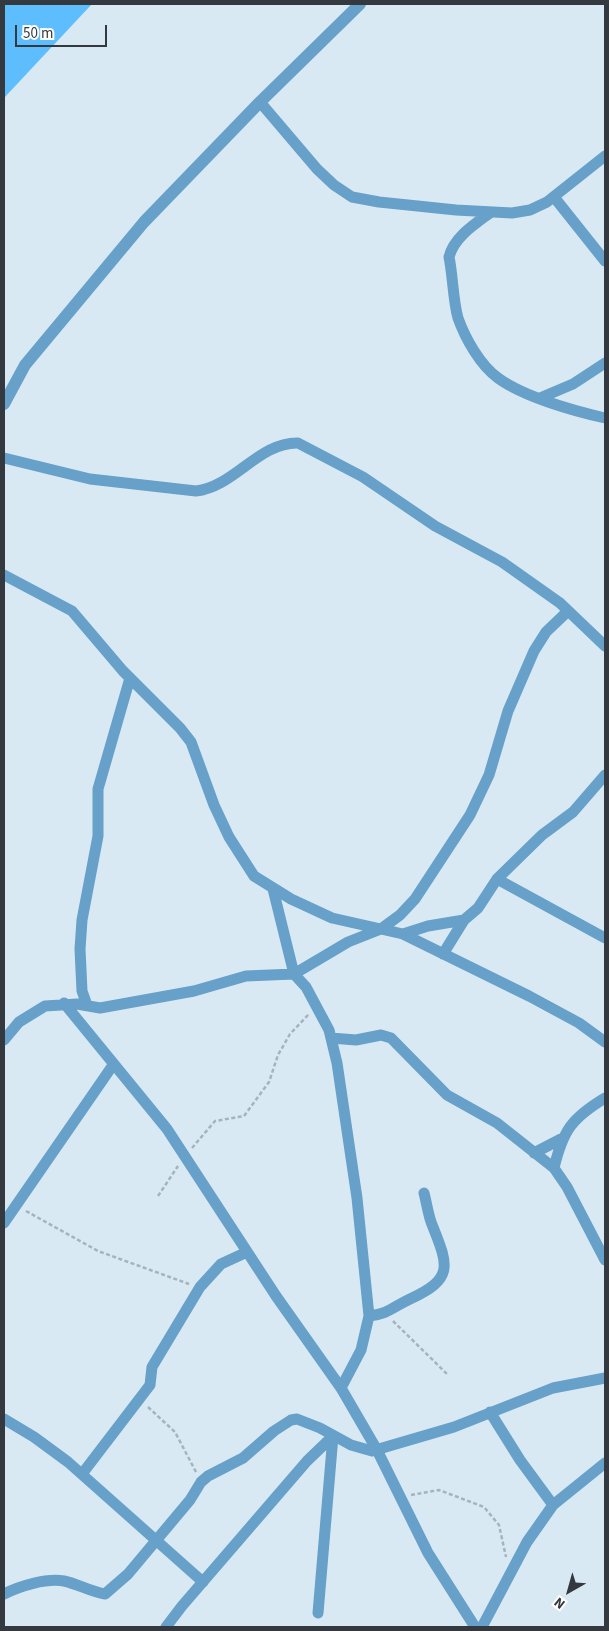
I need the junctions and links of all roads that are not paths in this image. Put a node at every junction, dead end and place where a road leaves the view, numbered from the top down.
1 (360, 4) edge
2 (260, 102) junction
3 (605, 156) edge
4 (554, 197) junction
5 (491, 212) junction
6 (605, 261) edge
7 (605, 363) edge
8 (540, 398) junction
9 (4, 404) edge
10 (603, 419) edge
11 (4, 458) edge
12 (4, 575) edge
13 (568, 611) junction
14 (605, 646) edge
15 (130, 678) junction
16 (605, 775) edge
17 (497, 879) junction
18 (273, 889) junction
19 (464, 920) junction
20 (381, 929) junction
21 (403, 934) junction
22 (605, 938) edge
23 (443, 954) junction
24 (294, 974) junction
25 (64, 1004) junction
26 (87, 1005) junction
27 (331, 1038) junction
28 (4, 1040) edge
29 (605, 1042) edge
30 (113, 1065) junction
31 (605, 1098) edge
32 (561, 1139) junction
33 (534, 1154) junction
34 (554, 1168) junction
35 (424, 1193) dead end
36 (4, 1223) edge
37 (247, 1252) junction
38 (605, 1260) edge
39 (368, 1316) junction
40 (605, 1378) edge
41 (342, 1388) junction
42 (490, 1412) junction
43 (4, 1419) edge
44 (332, 1436) junction
45 (377, 1450) junction
46 (605, 1463) edge
47 (82, 1474) junction
48 (552, 1505) junction
49 (157, 1539) junction
50 (203, 1582) junction
51 (4, 1594) edge
52 (318, 1613) dead end
53 (166, 1627) edge
54 (475, 1627) edge
55 (482, 1627) edge

1 - 2 street
2 - 5 street
2 - 9 street
3 - 4 street
4 - 5 street
4 - 6 street
5 - 8 street
7 - 8 street
8 - 10 street
11 - 13 street
12 - 15 street
13 - 14 street
13 - 20 street
15 - 18 street
15 - 26 street
16 - 17 street
17 - 19 street
17 - 22 street
18 - 20 street
18 - 24 street
19 - 21 street
19 - 23 street
20 - 21 street
20 - 24 street
21 - 23 street
23 - 29 street
24 - 26 street
24 - 27 street
25 - 26 street
25 - 28 street
25 - 30 street
27 - 33 street
27 - 39 street
30 - 36 street
30 - 37 street
31 - 32 street
32 - 33 street
32 - 34 street
33 - 34 street
34 - 38 street
35 - 39 street
37 - 41 street
37 - 47 street
39 - 41 street
40 - 42 street
41 - 45 street
42 - 45 street
42 - 48 street
43 - 47 street
44 - 45 street
44 - 49 street
44 - 50 street
44 - 52 street
45 - 54 street
46 - 48 street
47 - 49 street
48 - 55 street
49 - 50 street
49 - 51 street
50 - 53 street

